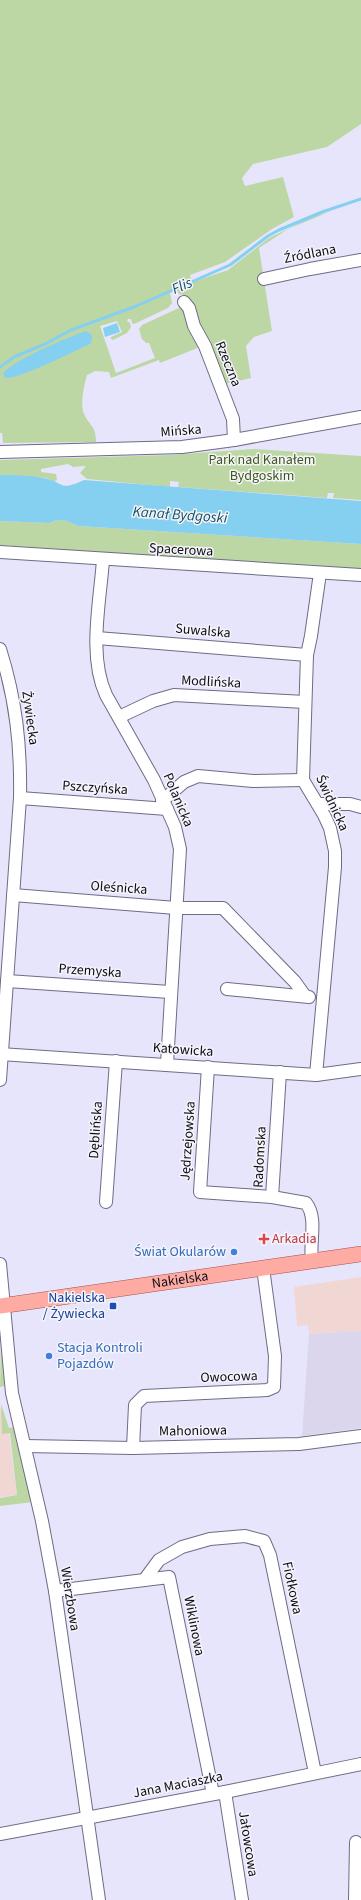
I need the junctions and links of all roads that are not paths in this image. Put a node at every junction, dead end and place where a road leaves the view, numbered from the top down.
1 (361, 260) edge
2 (264, 279) dead end
3 (184, 302) dead end
4 (361, 417) edge
5 (234, 440) junction
6 (0, 452) edge
7 (0, 552) edge
8 (103, 560) junction
9 (320, 573) junction
10 (361, 576) edge
11 (97, 638) junction
12 (0, 649) edge
13 (307, 655) junction
14 (305, 702) junction
15 (119, 718) junction
16 (154, 780) junction
17 (303, 780) junction
18 (178, 787) junction
19 (20, 798) junction
20 (318, 804) junction
21 (164, 805) junction
22 (361, 807) edge
23 (13, 895) junction
24 (176, 908) junction
25 (7, 981) junction
26 (227, 989) dead end
27 (170, 992) junction
28 (305, 996) junction
29 (322, 998) junction
30 (1, 1054) edge
31 (116, 1061) junction
32 (167, 1064) junction
33 (208, 1067) junction
34 (361, 1069) edge
35 (280, 1072) junction
36 (316, 1075) junction
37 (0, 1080) edge
38 (272, 1198) junction
39 (106, 1202) dead end
40 (361, 1254) edge
41 (312, 1261) junction
42 (0, 1264) edge
43 (263, 1268) junction
44 (3, 1306) edge
45 (361, 1436) edge
46 (24, 1446) junction
47 (133, 1448) junction
48 (167, 1555) junction
49 (169, 1577) junction
50 (145, 1579) junction
51 (55, 1591) junction
52 (361, 1764) edge
53 (315, 1773) junction
54 (219, 1793) junction
55 (87, 1818) junction
56 (0, 1834) edge
57 (356, 1842) dead end
58 (99, 1900) edge
59 (242, 1900) edge
60 (355, 1900) edge

1 - 2 street, Źródlana
3 - 5 street, Rzeczna
4 - 5 street, Mińska
5 - 6 street, Mińska
7 - 8 street, Spacerowa
8 - 9 street, Spacerowa
8 - 11 street, Polanicka
9 - 10 street, Spacerowa
9 - 13 street, Świdnicka
11 - 13 street, Suwalska
11 - 15 street, Polanicka
12 - 19 street, Żywiecka
13 - 14 street, Świdnicka
14 - 15 street, Modlińska
14 - 17 street, Świdnicka
15 - 16 street, Polanicka
16 - 18 street
16 - 21 street, Polanicka
17 - 18 street
17 - 20 street, Świdnicka
18 - 21 street
19 - 21 street, Pszczyńska
19 - 23 street, Żywiecka
20 - 22 street
20 - 29 street, Świdnicka
21 - 24 street, Polanicka
23 - 24 street, Oleśnicka
23 - 25 street, Żywiecka
24 - 27 street, Polanicka
24 - 28 street, Oleśnicka
25 - 27 street, Przemyska
25 - 30 street, Żywiecka
26 - 28 street
27 - 32 street, Polanicka
28 - 29 street
29 - 36 street, Świdnicka
30 - 31 street, Katowicka
30 - 37 street, Żywiecka
31 - 32 street, Katowicka
31 - 39 street, Dęblińska
32 - 33 street, Katowicka
33 - 35 street, Katowicka
33 - 38 street, Jędrzejowska
34 - 36 street, Katowicka
35 - 36 street, Katowicka
35 - 38 street, Radomska
38 - 41 street, Radomska
40 - 41 main road, Nakielska
41 - 43 main road, Nakielska
42 - 44 street
43 - 44 main road, Nakielska
43 - 47 street, Owocowa
44 - 46 street, Wierzbowa
45 - 47 street, Mahoniowa
46 - 47 street, Mahoniowa
46 - 51 street, Wierzbowa
48 - 49 street, Wiklinowa
48 - 50 street, Fiołkowa
48 - 53 street, Fiołkowa
49 - 50 street
49 - 54 street, Wiklinowa
50 - 51 street
51 - 55 street, Wierzbowa
52 - 53 street, Jana Maciaszka
53 - 54 street, Jana Maciaszka
54 - 55 street, Jana Maciaszka
54 - 59 street, Jałowcowa
55 - 56 street, Jana Maciaszka
55 - 58 street, Wierzbowa
57 - 60 street

